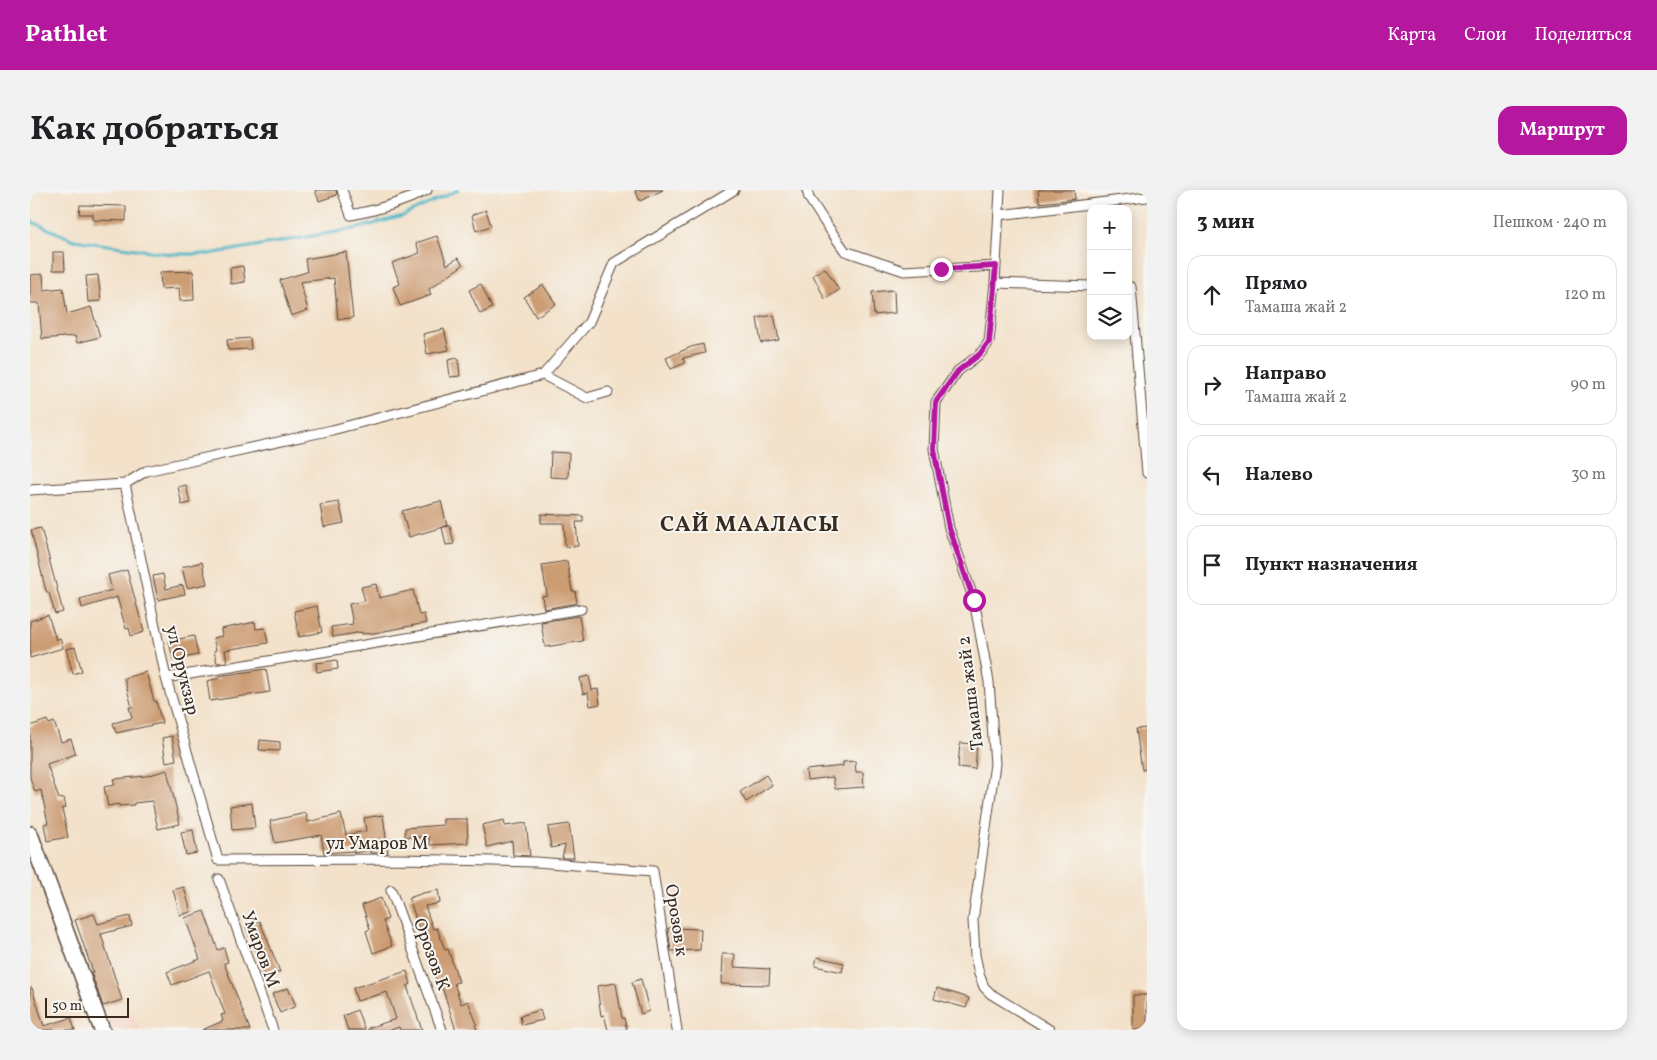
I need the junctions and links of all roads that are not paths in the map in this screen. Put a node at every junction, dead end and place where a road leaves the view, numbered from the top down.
1 (342, 190) edge
2 (427, 190) edge
3 (734, 190) edge
4 (807, 190) edge
5 (1000, 190) edge
6 (1147, 197) edge
7 (999, 215) junction
8 (996, 266) junction
9 (995, 283) junction
10 (1087, 286) edge
11 (1132, 295) edge
12 (544, 376) junction
13 (608, 392) dead end
14 (1144, 403) edge
15 (1147, 473) edge
16 (125, 484) junction
17 (30, 490) edge
18 (581, 609) dead end
19 (166, 678) junction
20 (30, 834) edge
21 (218, 860) joint
22 (536, 862) joint
23 (219, 879) dead end
24 (391, 890) dead end
25 (102, 1030) edge
26 (273, 1030) edge
27 (442, 1030) edge
28 (677, 1030) edge
29 (1050, 1030) edge

1 - 2 street
3 - 12 street
4 - 8 street
5 - 7 street, Тамаша жай 2
6 - 7 street
7 - 8 street, Тамаша жай 2
8 - 9 street, Тамаша жай 2
9 - 10 street
9 - 29 street, Тамаша жай 2
11 - 14 street
12 - 13 street
12 - 16 street
14 - 15 street
16 - 17 street
16 - 19 street, ул Орукзар
18 - 19 street
19 - 21 street, ул Орукзар
20 - 25 highway
21 - 22 street, ул Умаров М
22 - 28 street, Орозов к
23 - 26 street, Умаров М
24 - 27 street, Орозов К

